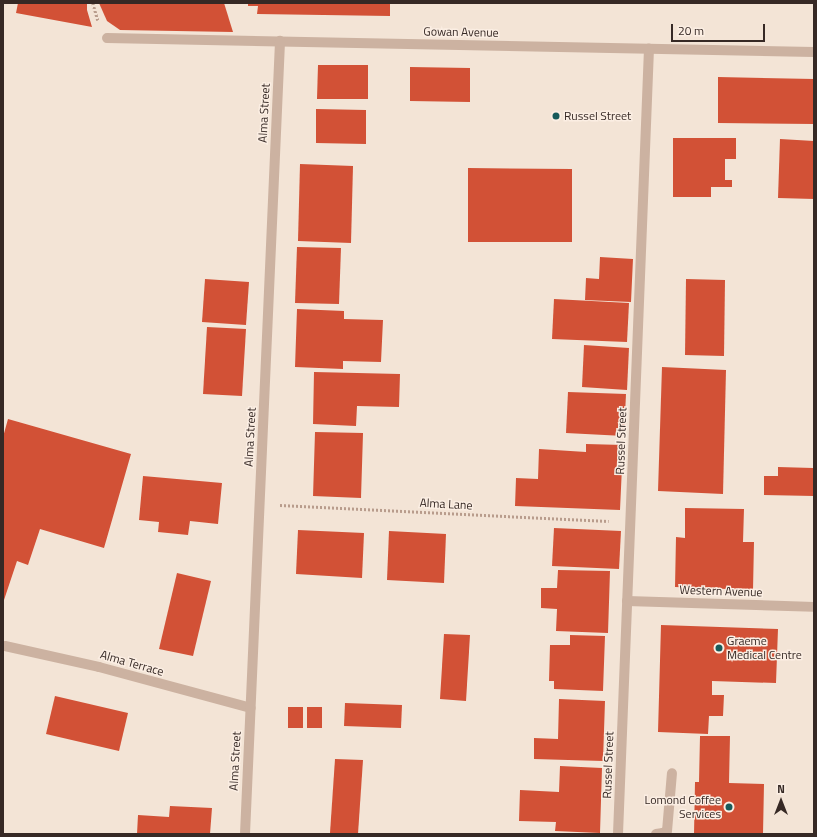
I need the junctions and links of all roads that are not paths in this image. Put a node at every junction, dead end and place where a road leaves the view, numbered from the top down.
1 (107, 38) dead end
2 (280, 41) junction
3 (649, 49) junction
4 (814, 52) edge
5 (628, 601) junction
6 (814, 607) edge
7 (5, 646) dead end
8 (251, 708) junction
9 (672, 772) dead end
10 (245, 834) edge
11 (618, 834) edge
12 (656, 834) edge

1 - 2 street, Gowan Avenue
2 - 3 street, Gowan Avenue
2 - 8 street, Alma Street
3 - 4 street, Gowan Avenue
3 - 5 street, Russel Street
5 - 6 street, Western Avenue
5 - 11 street, Russel Street
7 - 8 street, Alma Terrace
8 - 10 street, Alma Street
9 - 12 street

